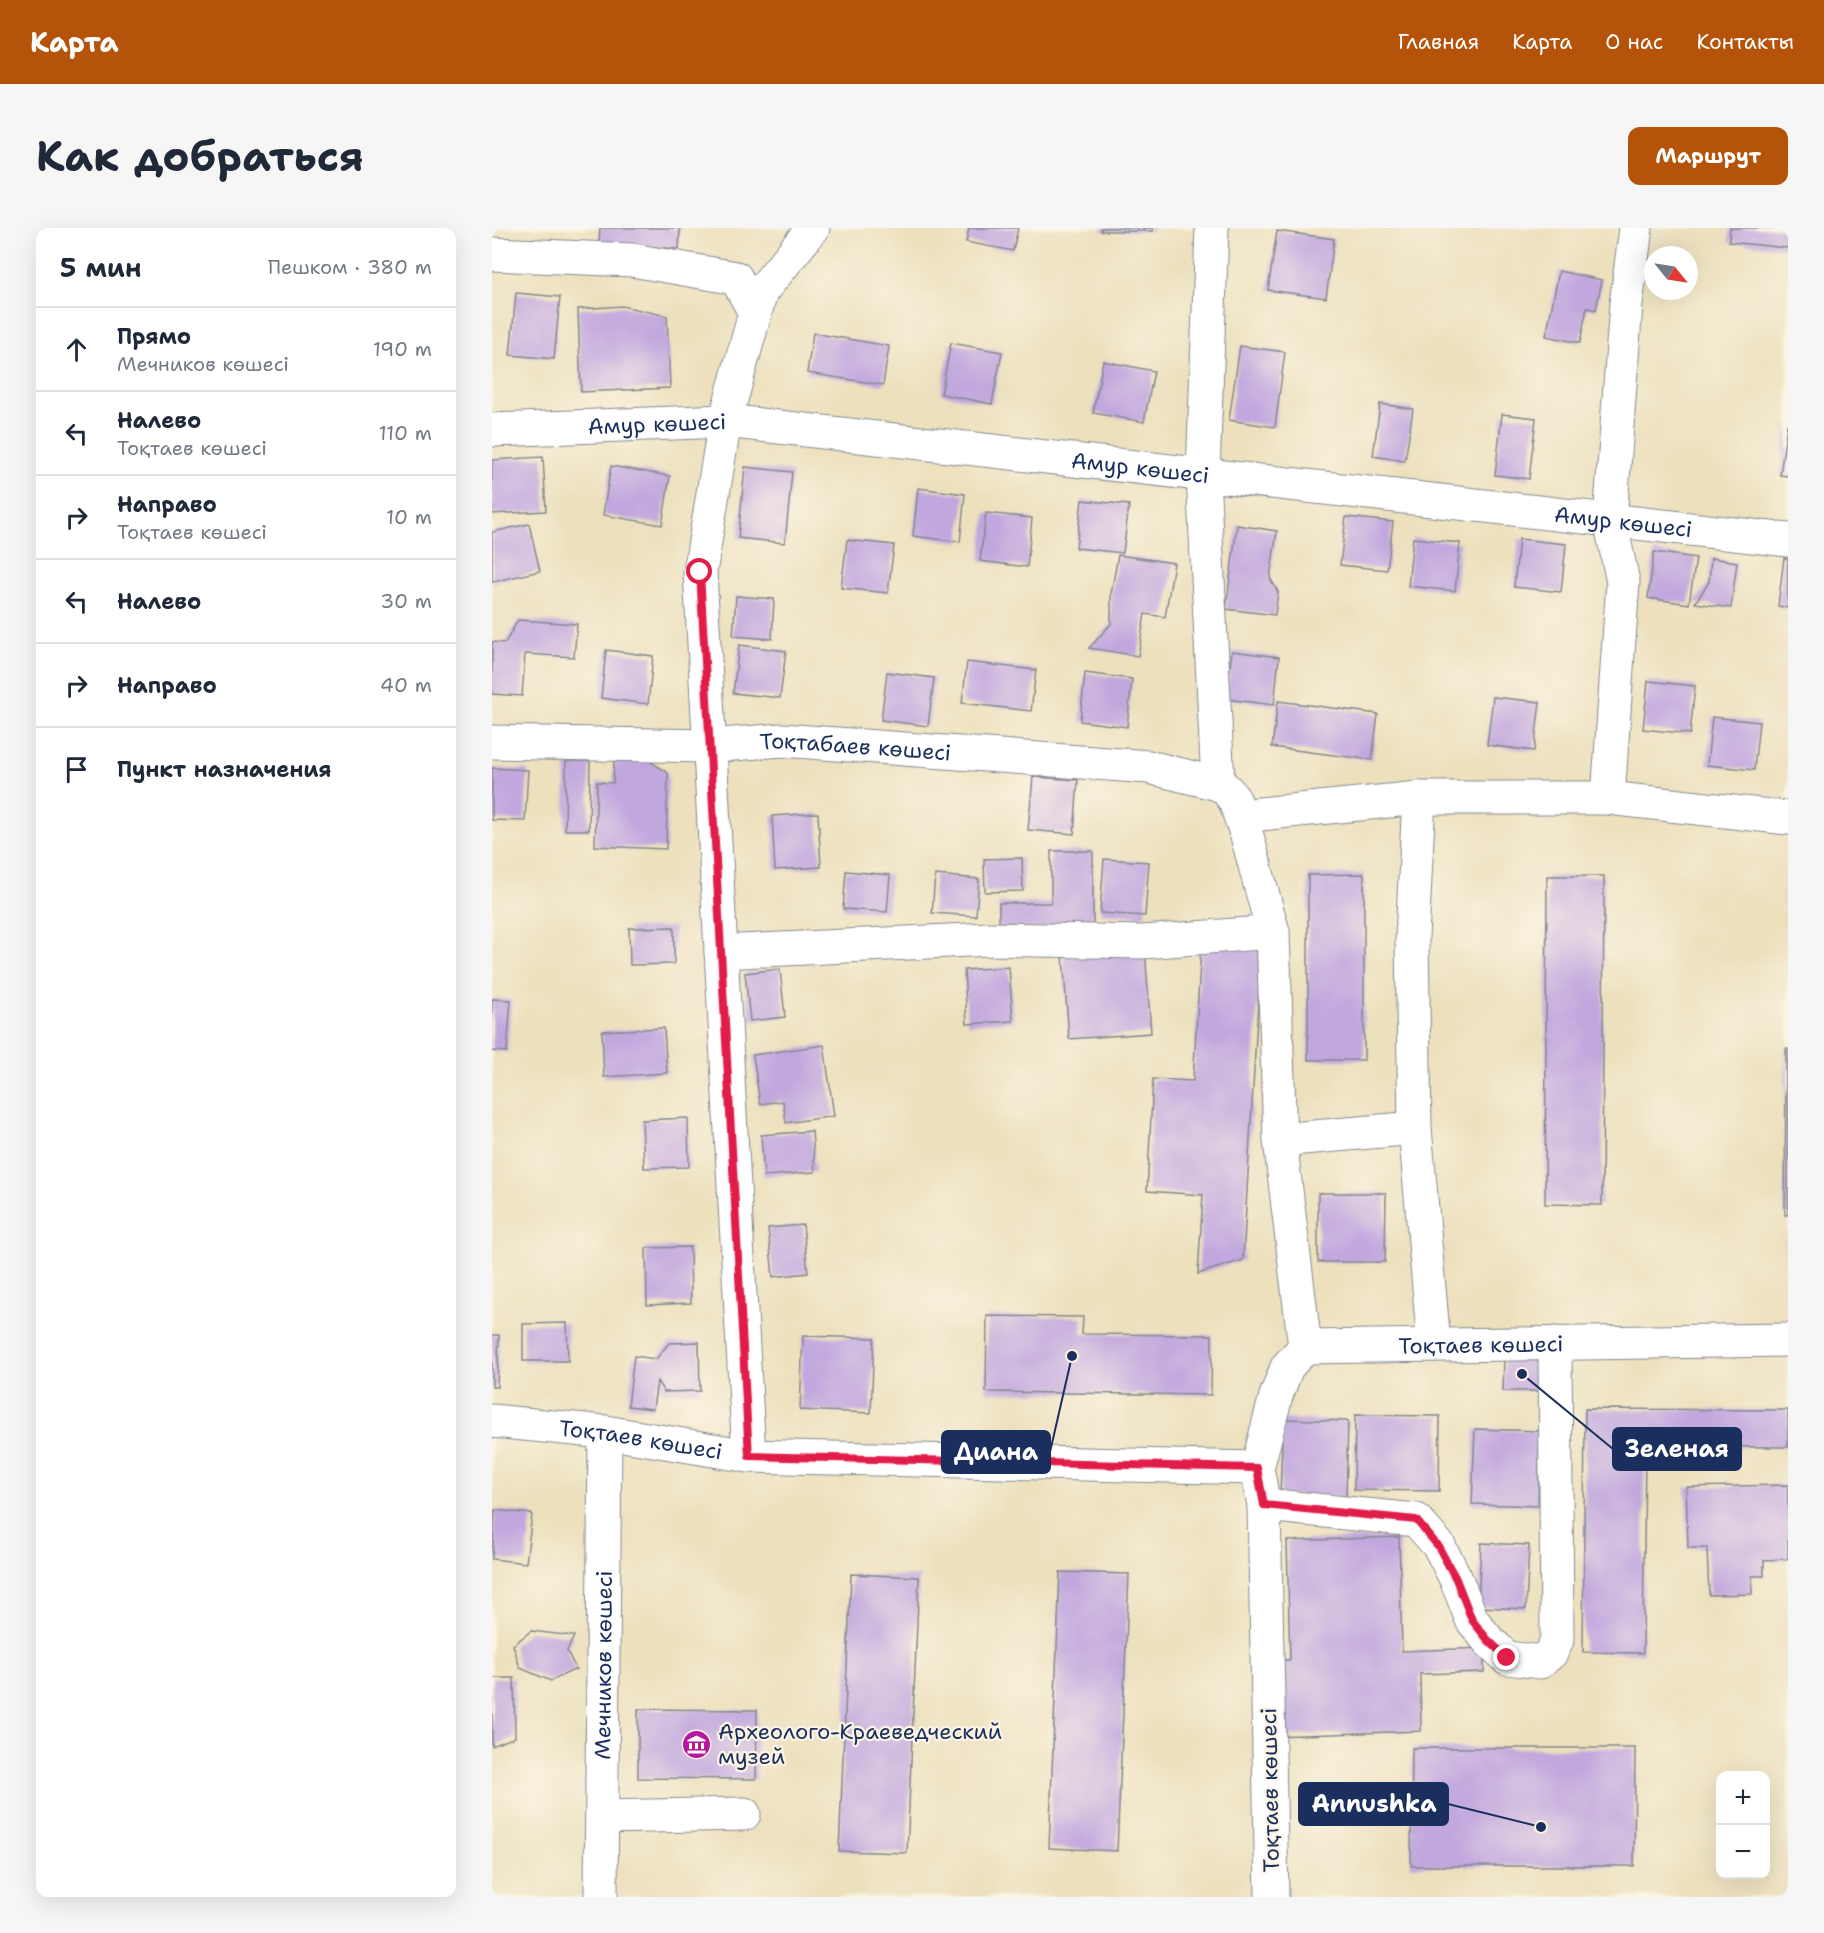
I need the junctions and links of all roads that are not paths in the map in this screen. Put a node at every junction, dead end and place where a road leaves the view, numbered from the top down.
1 (813, 228) edge
2 (1212, 228) edge
3 (1636, 228) edge
4 (492, 254) edge
5 (755, 313) junction
6 (725, 422) junction
7 (492, 430) edge
8 (1203, 474) junction
9 (1610, 520) junction
10 (1788, 540) edge
11 (492, 742) edge
12 (710, 746) junction
13 (1218, 784) junction
14 (1419, 798) junction
15 (1608, 798) junction
16 (1240, 816) junction
17 (1788, 818) edge
18 (1273, 932) junction
19 (721, 952) junction
20 (1416, 1128) junction
21 (1280, 1140) junction
22 (1788, 1340) edge
23 (1556, 1343) junction
24 (1434, 1345) junction
25 (1305, 1347) junction
26 (492, 1421) edge
27 (605, 1432) junction
28 (749, 1456) junction
29 (1257, 1468) junction
30 (1264, 1505) junction
31 (744, 1814) dead end
32 (602, 1817) junction
33 (602, 1897) edge
34 (1272, 1897) edge

1 - 5 street
2 - 8 street
3 - 9 street
4 - 5 street
5 - 6 street
6 - 7 street, Амур көшесі
6 - 8 street, Амур көшесі
6 - 12 street
8 - 9 street, Амур көшесі
8 - 13 street
9 - 10 street, Амур көшесі
9 - 15 street
11 - 12 street, Тоқтабаев көшесі
12 - 13 street, Тоқтабаев көшесі
12 - 19 street
13 - 16 street
14 - 15 street
14 - 16 street
14 - 20 street
15 - 17 street
16 - 18 street
18 - 19 street
18 - 21 street
19 - 28 street
20 - 21 street
20 - 24 street
21 - 25 street
22 - 23 street, Тоқтаев көшесі
23 - 24 street, Тоқтаев көшесі
23 - 30 street
24 - 25 street, Тоқтаев көшесі
25 - 29 street, Тоқтаев көшесі
26 - 27 street, Тоқтаев көшесі
27 - 28 street, Тоқтаев көшесі
27 - 32 street, Мечников көшесі
28 - 29 street, Тоқтаев көшесі
29 - 30 street, Тоқтаев көшесі
30 - 34 street, Тоқтаев көшесі
31 - 32 street
32 - 33 street, Мечников көшесі

